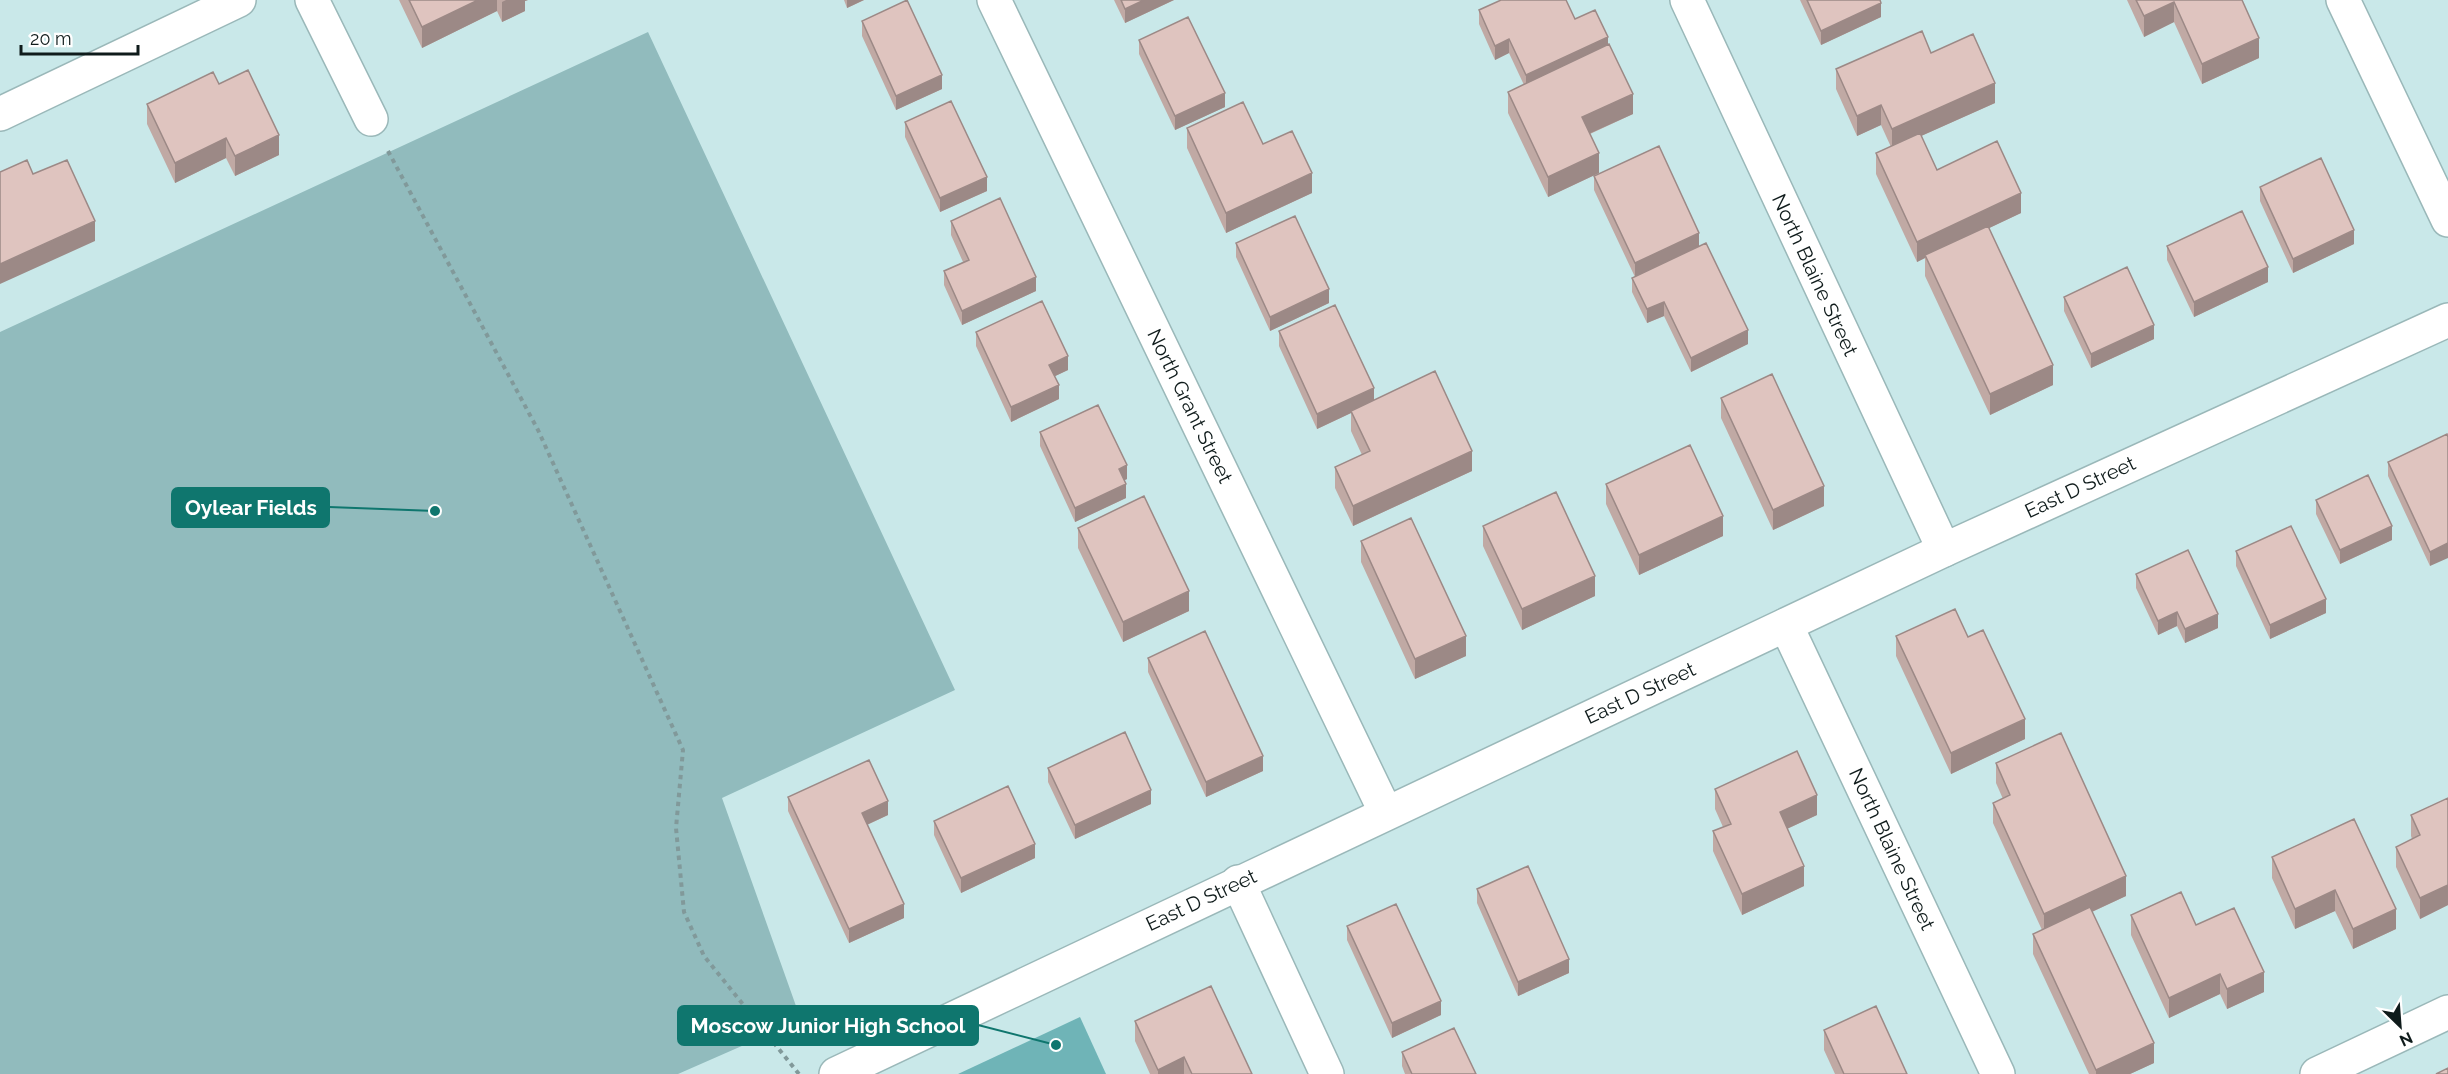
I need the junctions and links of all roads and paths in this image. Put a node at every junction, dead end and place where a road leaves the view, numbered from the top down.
1 (239, 0) edge
2 (312, 0) edge
3 (994, 0) edge
4 (1687, 0) edge
5 (2343, 0) edge
6 (0, 114) edge
7 (370, 119) joint
8 (2448, 220) edge
9 (2448, 320) edge
10 (1944, 550) junction
11 (1786, 625) junction
12 (1386, 813) junction
13 (1238, 882) junction
14 (2448, 1012) edge
15 (799, 1074) edge
16 (836, 1074) edge
17 (1327, 1074) edge
18 (1998, 1074) edge
19 (2316, 1074) edge

1 - 6 street
2 - 7 street
3 - 12 street, North Grant Street
4 - 10 street, North Blaine Street
5 - 8 street
7 - 15 path
9 - 10 street, East D Street
10 - 11 street, East D Street
11 - 12 street, East D Street
11 - 18 street, North Blaine Street
12 - 13 street, East D Street
13 - 16 street, East D Street
13 - 17 street
14 - 19 street

